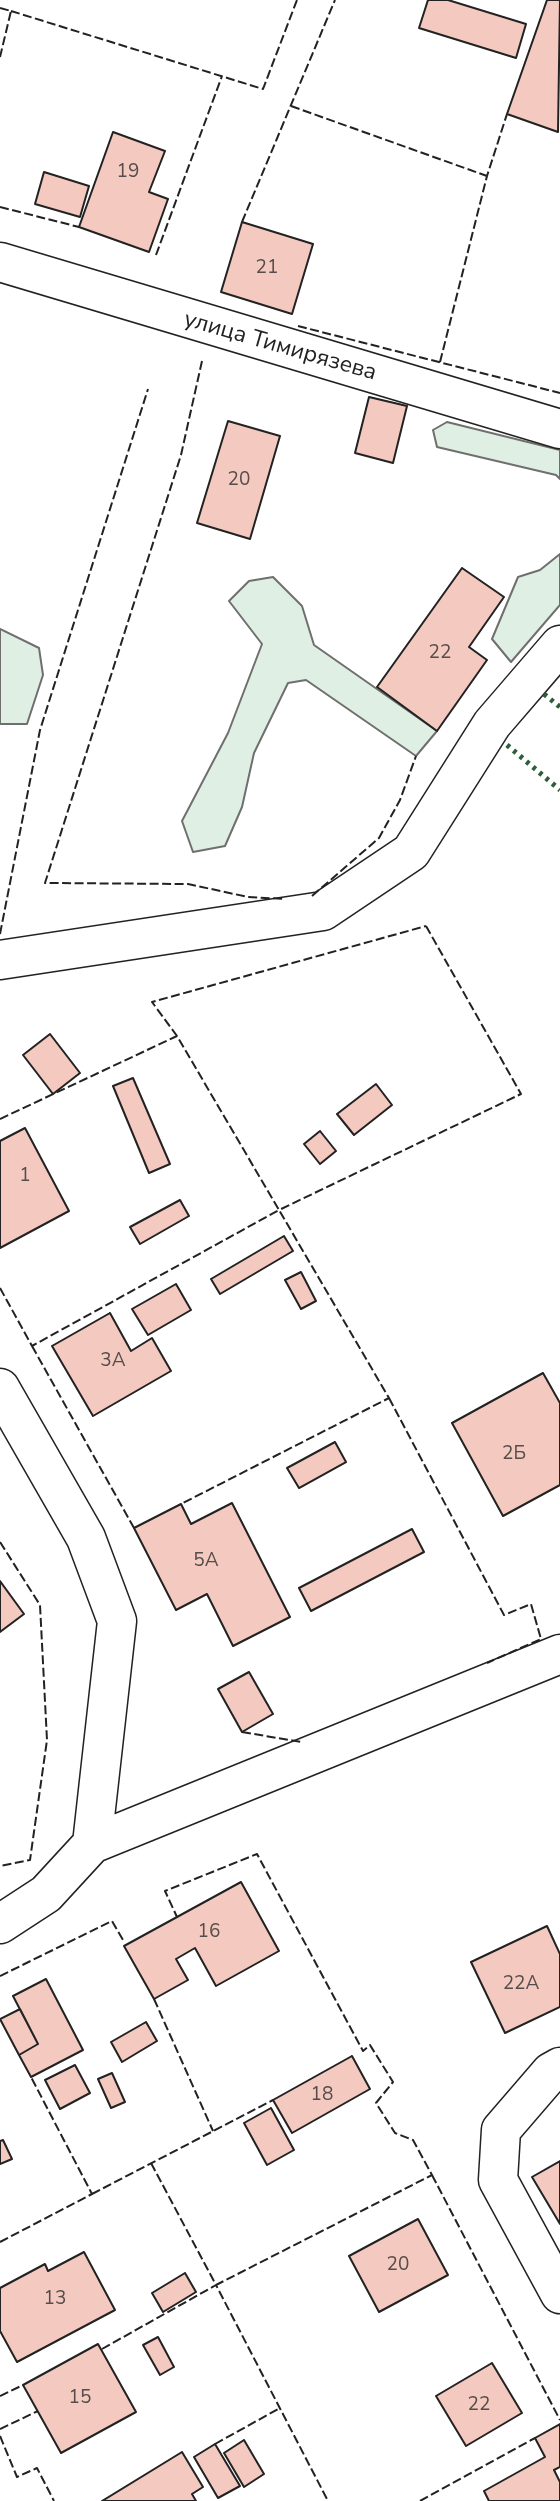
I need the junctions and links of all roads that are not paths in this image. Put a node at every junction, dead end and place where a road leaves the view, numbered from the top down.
1 (0, 262) edge
2 (560, 429) edge
3 (560, 645) edge
4 (0, 960) edge
5 (0, 1388) edge
6 (560, 1654) edge
7 (92, 1844) junction
8 (0, 1924) edge
9 (560, 2067) edge
10 (560, 2294) edge

1 - 2 street, улица Тимирязева
3 - 4 street
5 - 7 street
6 - 7 street
7 - 8 street
9 - 10 street

